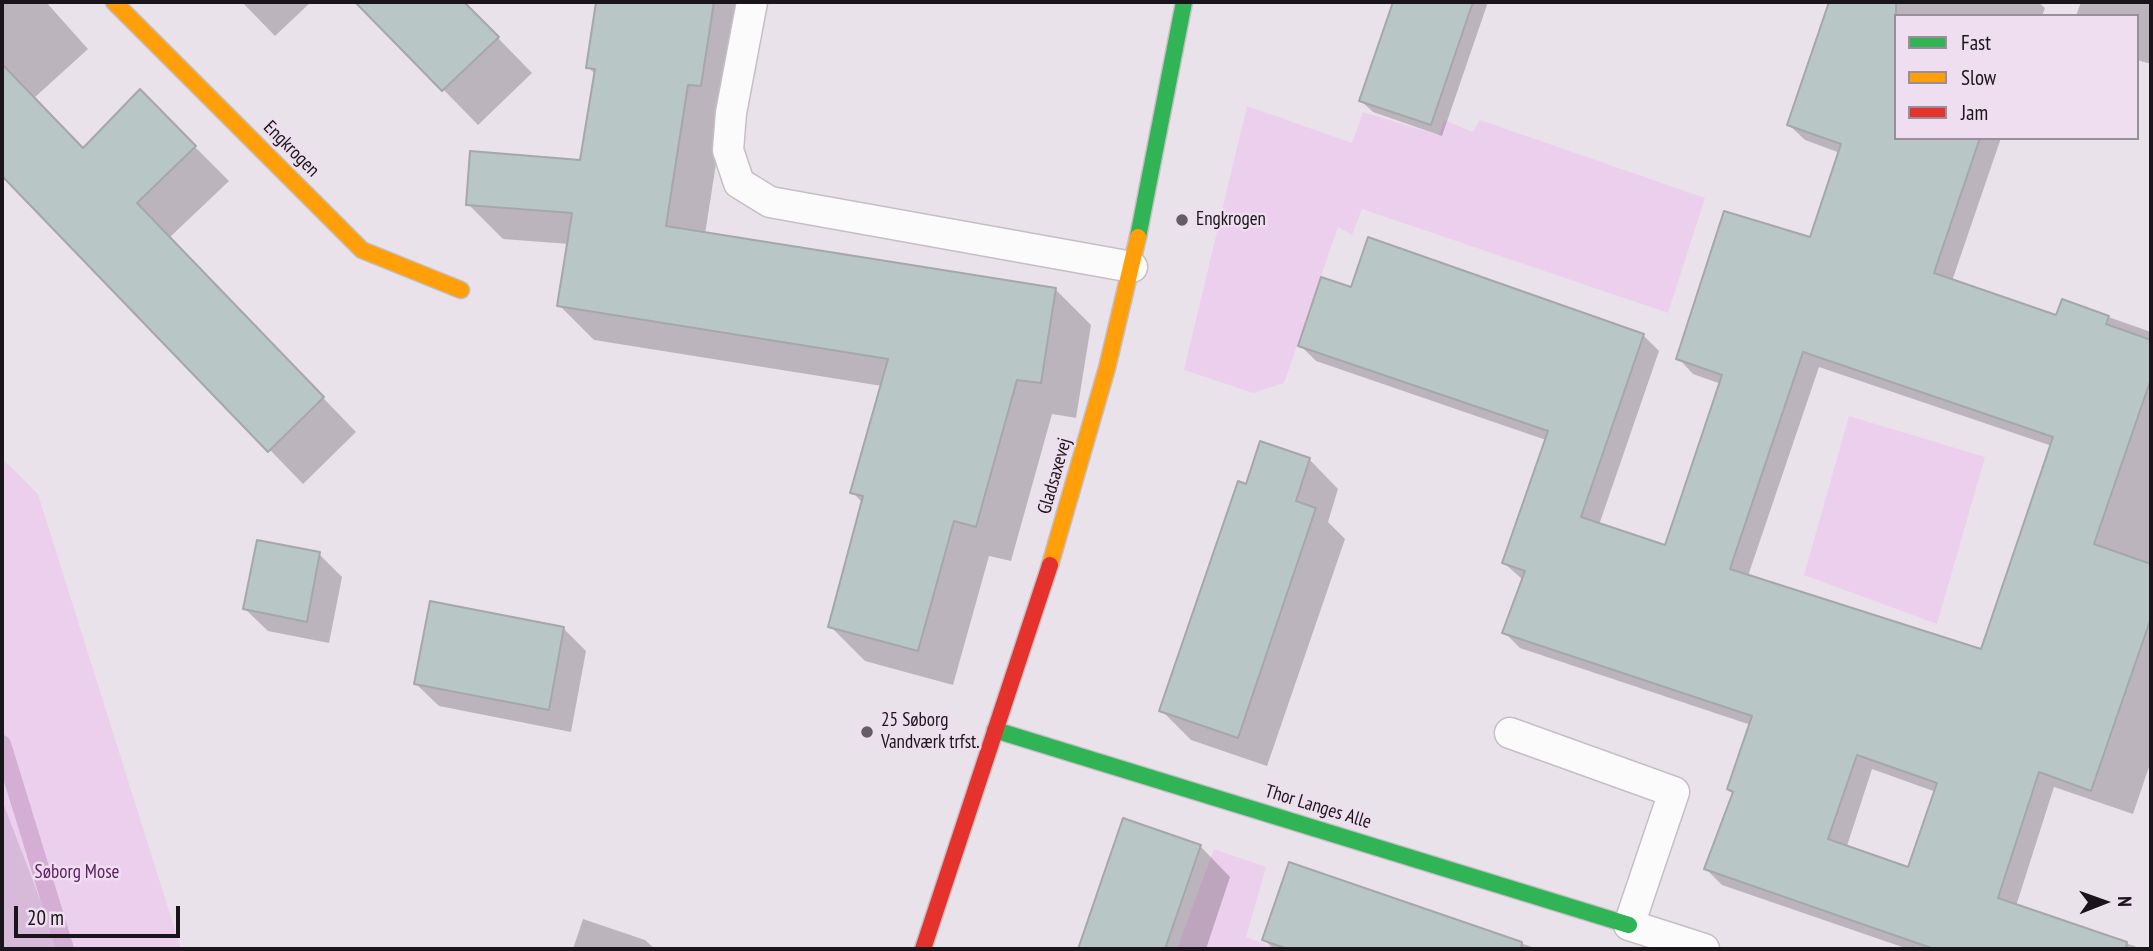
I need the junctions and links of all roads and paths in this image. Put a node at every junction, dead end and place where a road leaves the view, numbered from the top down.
1 (114, 2) edge
2 (752, 2) edge
3 (1184, 2) edge
4 (1132, 267) junction
5 (461, 290) dead end
6 (995, 730) junction
7 (1510, 733) dead end
8 (1629, 925) junction
9 (923, 949) edge
10 (1704, 949) edge

1 - 5 street, Engkrogen
2 - 4 lane
3 - 4 street, Gladsaxevej
4 - 6 street, Gladsaxevej
6 - 8 street, Thor Langes Alle
6 - 9 street, Gladsaxevej
7 - 8 lane
8 - 10 lane

